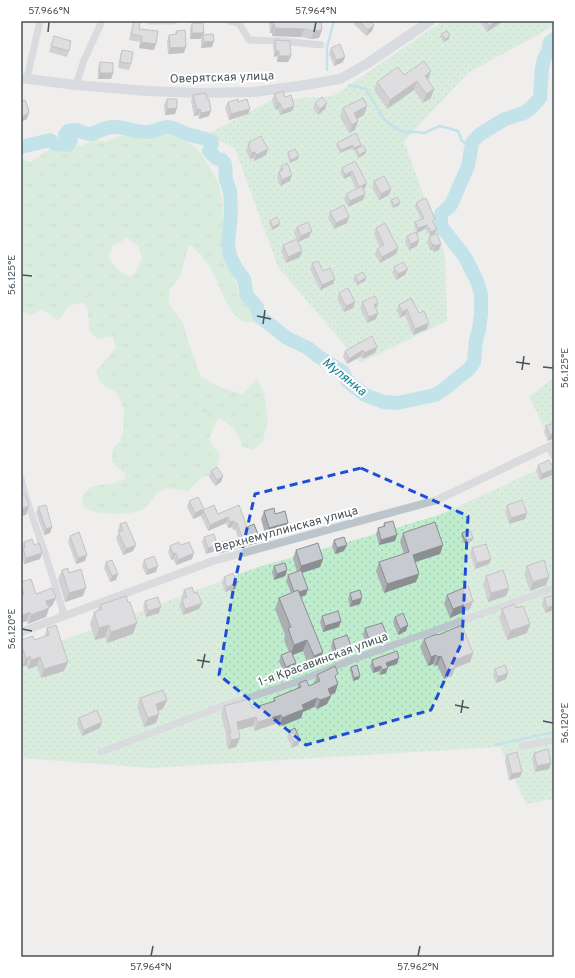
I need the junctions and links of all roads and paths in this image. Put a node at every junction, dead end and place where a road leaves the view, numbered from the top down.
1 (40, 21) edge
2 (102, 21) edge
3 (150, 21) edge
4 (174, 21) edge
5 (230, 21) edge
6 (430, 21) edge
7 (322, 45) dead end
8 (24, 78) edge
9 (76, 85) junction
10 (552, 446) edge
11 (554, 457) edge
12 (21, 479) edge
13 (554, 588) edge
14 (62, 616) junction
15 (21, 632) edge
16 (554, 740) edge
17 (522, 746) dead end
18 (101, 752) dead end

1 - 8 street
2 - 9 street
3 - 4 street
5 - 7 street
6 - 9 main road, Оверятская улица
8 - 9 main road, Оверятская улица
10 - 11 street
10 - 14 street, Верхнемуллинская улица
12 - 14 street
13 - 18 street, 1-я Красавинская улица
14 - 15 street, Верхнемуллинская улица
16 - 17 street

